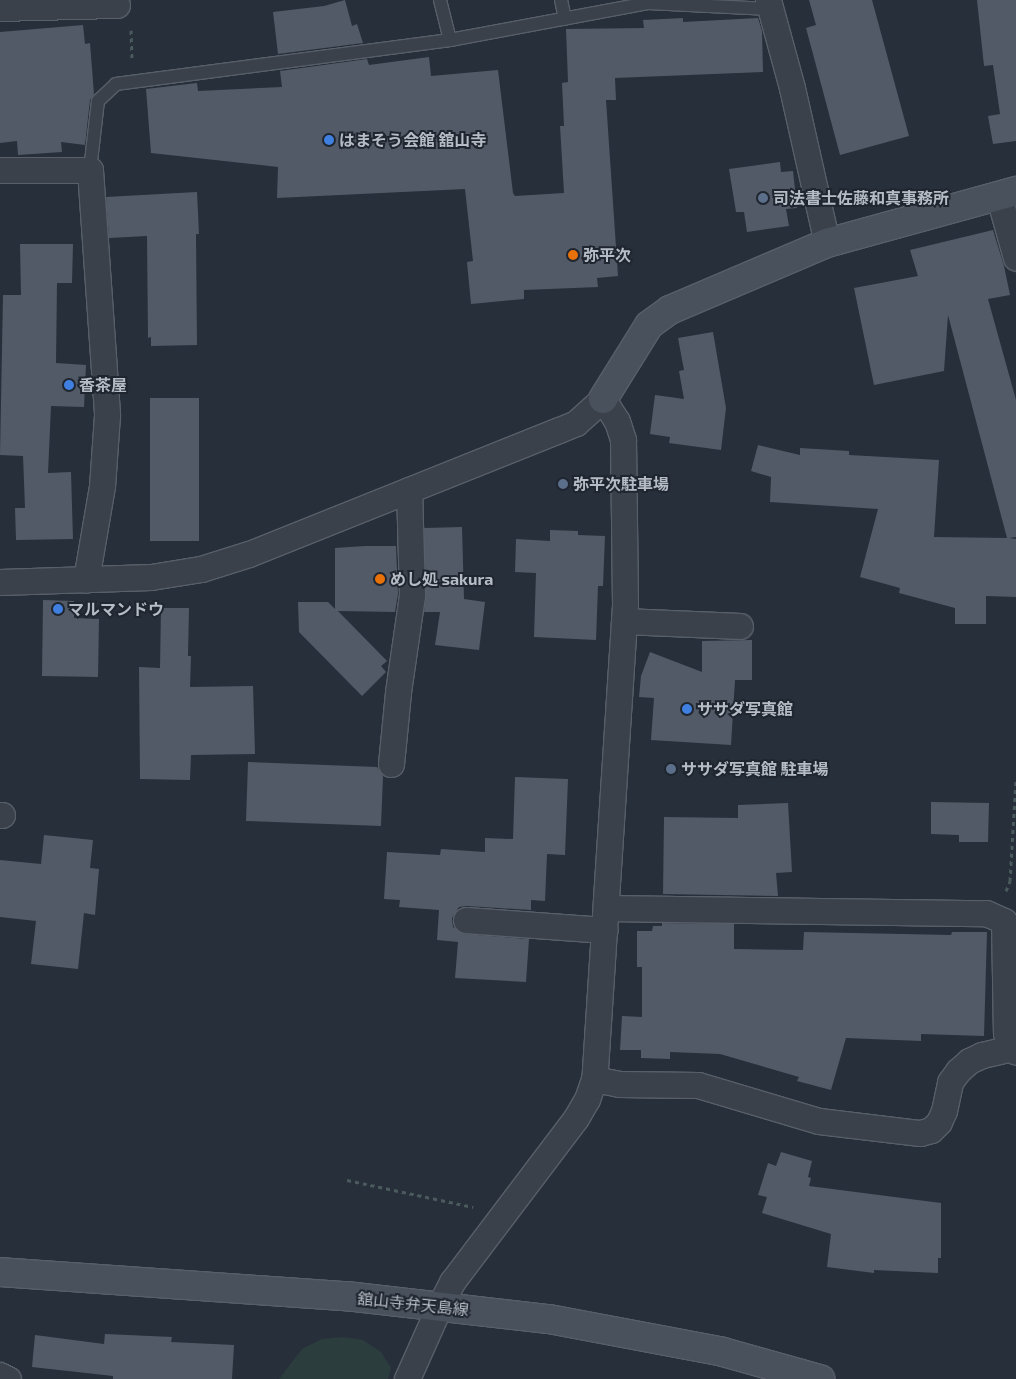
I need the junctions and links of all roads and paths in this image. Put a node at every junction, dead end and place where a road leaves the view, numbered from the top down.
1 (440, 0) edge
2 (561, 0) edge
3 (61, 3) edge
4 (118, 3) edge
5 (769, 5) edge
6 (0, 8) edge
7 (565, 19) junction
8 (450, 40) junction
9 (134, 81) junction
10 (0, 170) edge
11 (90, 170) junction
12 (1007, 194) edge
13 (827, 243) junction
14 (1016, 258) edge
15 (603, 399) junction
16 (409, 490) junction
17 (86, 580) junction
18 (0, 582) edge
19 (624, 621) junction
20 (740, 626) dead end
21 (391, 764) dead end
22 (1016, 780) edge
23 (995, 917) junction
24 (605, 919) junction
25 (466, 920) dead end
26 (1015, 1050) edge
27 (594, 1079) junction
28 (347, 1180) dead end
29 (503, 1213) junction
30 (0, 1272) edge
31 (438, 1306) junction
32 (0, 1375) edge
33 (8, 1379) edge
34 (407, 1379) edge
35 (820, 1379) edge

1 - 8 lane
2 - 7 lane
3 - 4 street
3 - 6 street
4 - 9 path
5 - 7 lane
5 - 13 street
7 - 8 lane
8 - 9 lane
9 - 11 lane
10 - 11 street
11 - 17 street
12 - 13 main road
12 - 14 street
13 - 15 main road
15 - 16 street
15 - 19 street
16 - 17 street
16 - 21 street
17 - 18 street
19 - 20 street
19 - 24 street
22 - 23 path
23 - 24 street
23 - 26 street
24 - 25 street
24 - 27 street
26 - 27 street
27 - 29 street
28 - 29 path
29 - 31 street
30 - 31 main road, 舘山寺弁天島線
31 - 34 street
31 - 35 main road, 舘山寺弁天島線
32 - 33 street

